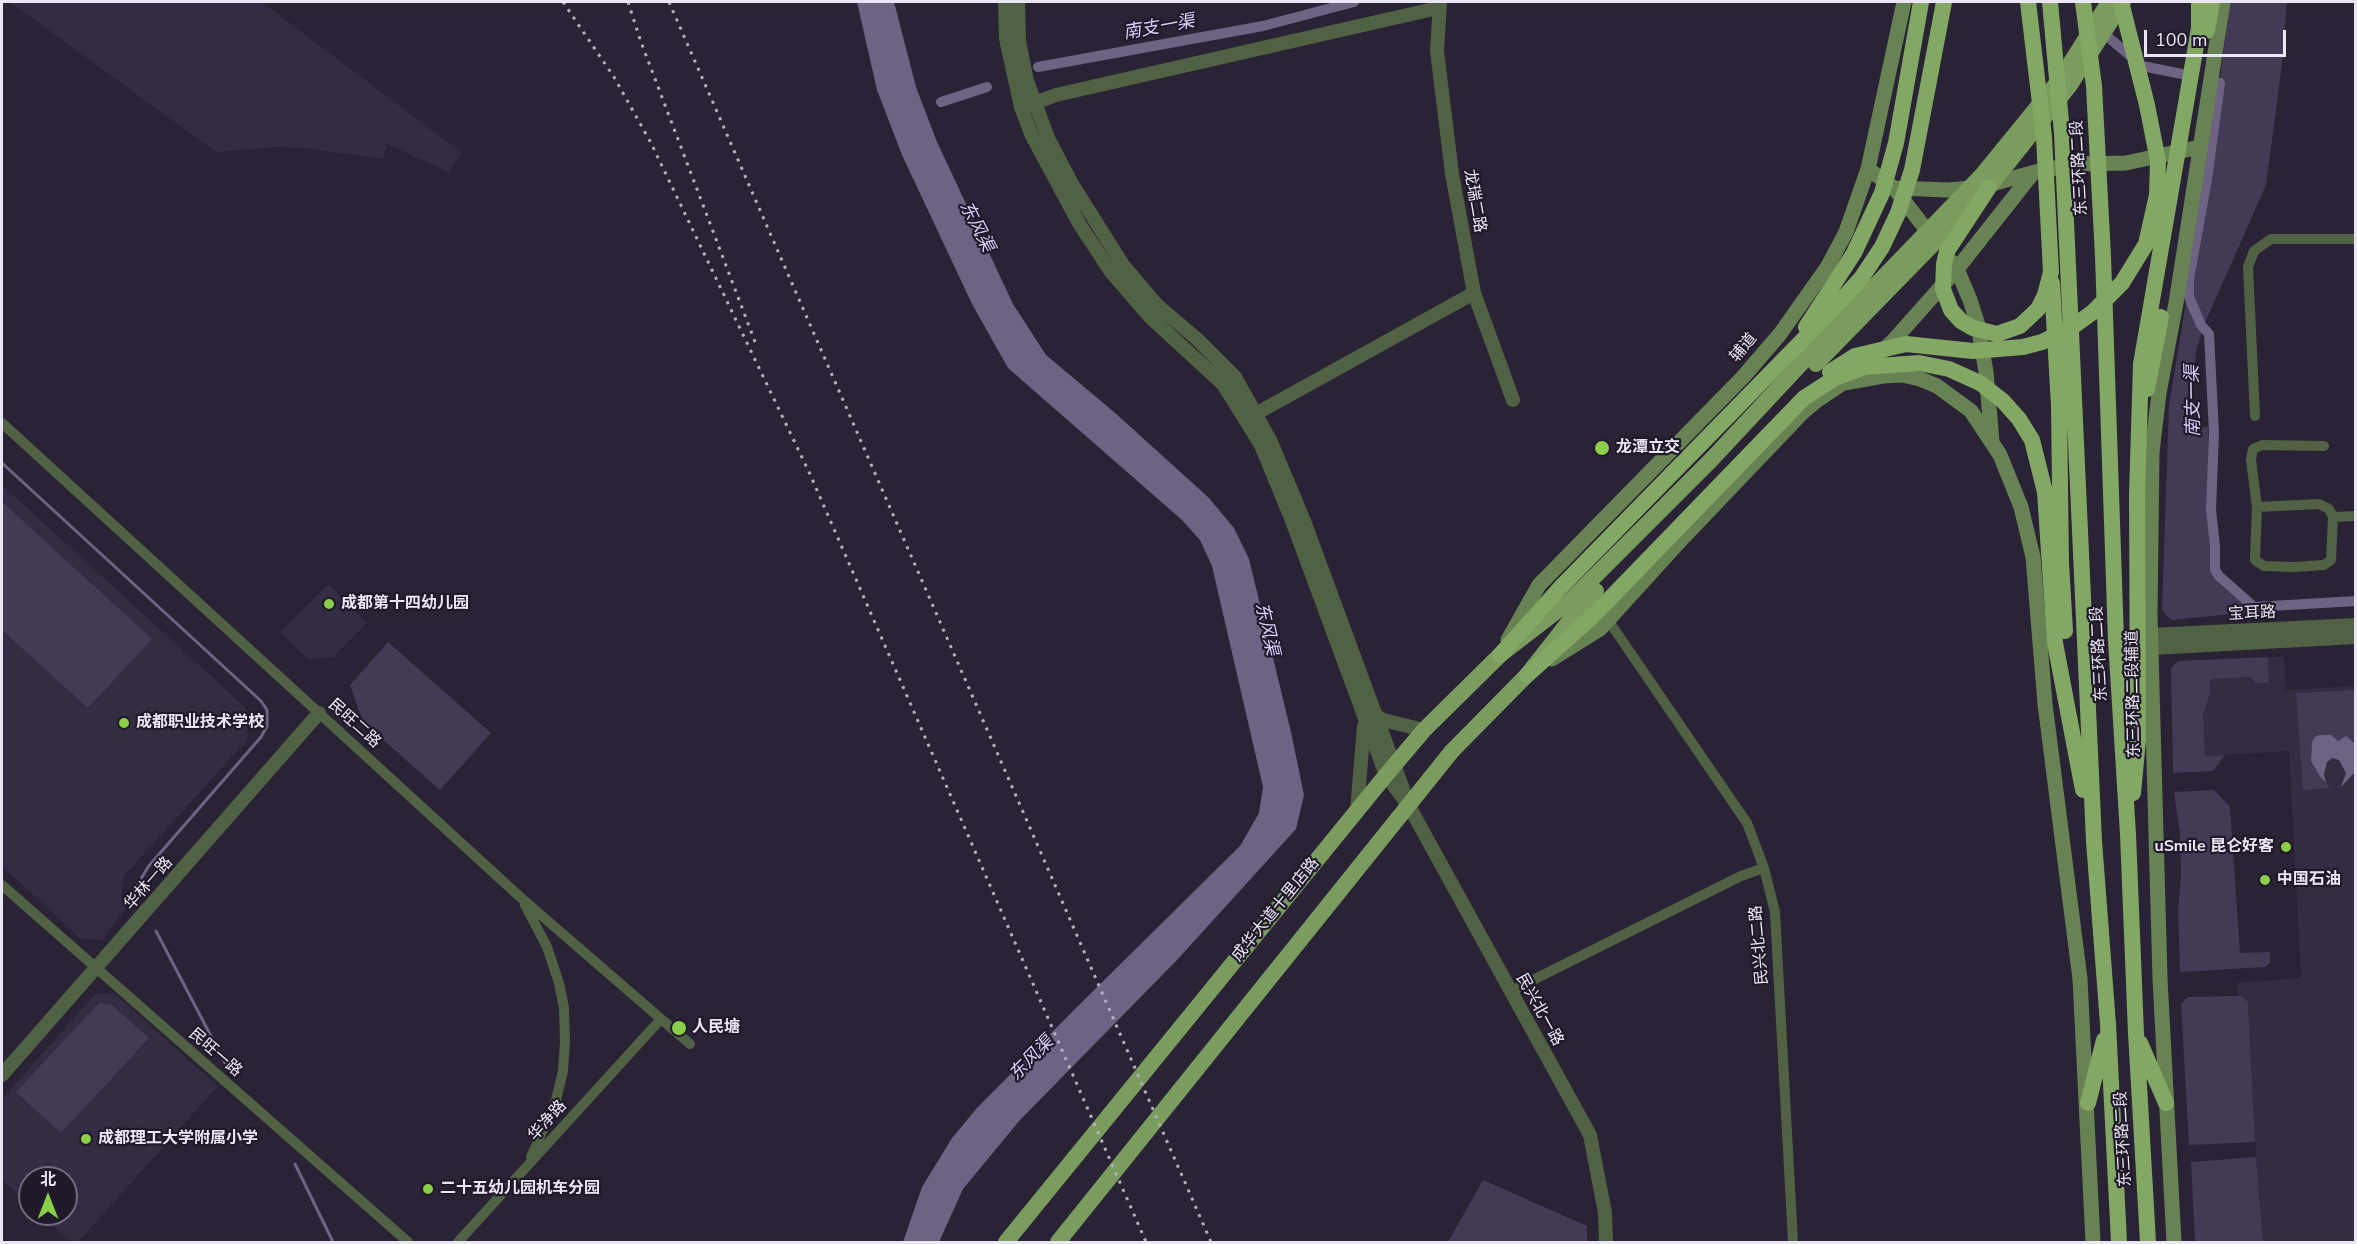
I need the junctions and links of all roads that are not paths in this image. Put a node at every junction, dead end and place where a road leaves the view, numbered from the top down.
1 (1005, 2) edge
2 (1018, 2) edge
3 (1904, 2) edge
4 (1921, 2) edge
5 (1944, 2) edge
6 (2028, 2) edge
7 (2050, 2) edge
8 (2084, 2) edge
9 (2109, 2) edge
10 (2122, 2) edge
11 (2199, 2) edge
12 (2211, 2) edge
13 (2223, 2) edge
14 (1439, 5) edge
15 (2219, 24) junction
16 (1027, 105) junction
17 (2200, 147) junction
18 (1868, 169) junction
19 (2032, 174) junction
20 (1989, 187) junction
21 (1894, 188) junction
22 (2355, 238) edge
23 (1957, 269) junction
24 (2051, 272) junction
25 (1474, 293) junction
26 (1789, 354) junction
27 (1844, 383) junction
28 (1804, 398) junction
29 (1513, 400) dead end
30 (1252, 416) junction
31 (2255, 417) dead end
32 (2, 423) edge
33 (2138, 428) junction
34 (1992, 442) junction
35 (2324, 446) dead end
36 (2257, 507) junction
37 (2355, 516) edge
38 (2333, 517) junction
39 (1582, 607) junction
40 (2355, 625) edge
41 (2355, 638) edge
42 (2060, 640) junction
43 (2147, 640) junction
44 (1500, 655) junction
45 (1527, 675) joint
46 (319, 713) junction
47 (1369, 716) junction
48 (1424, 730) junction
49 (1390, 769) junction
50 (1409, 806) junction
51 (1357, 811) junction
52 (2128, 834) junction
53 (2094, 842) junction
54 (1764, 868) junction
55 (2, 885) edge
56 (519, 896) junction
57 (96, 968) junction
58 (1509, 992) junction
59 (661, 1019) junction
60 (2108, 1024) junction
61 (2136, 1033) junction
62 (690, 1044) dead end
63 (2, 1075) edge
64 (2088, 1103) junction
65 (2166, 1103) junction
66 (519, 1175) junction
67 (408, 1242) edge
68 (458, 1242) edge
69 (1006, 1242) edge
70 (1058, 1242) edge
71 (1606, 1242) edge
72 (1793, 1242) edge
73 (2093, 1242) edge
74 (2119, 1242) edge
75 (2148, 1242) edge
76 (2174, 1242) edge

1 - 16 street
2 - 16 street
3 - 18 main road, 辅道
4 - 26 highway
5 - 26 highway
6 - 24 highway
7 - 53 highway, 东三环路二段
8 - 52 highway, 东三环路二段
9 - 39 main road
10 - 20 main road
10 - 28 highway
11 - 33 highway
12 - 15 main road
12 - 33 highway
13 - 15 main road, 东三环路二段辅道
14 - 16 street
14 - 25 street, 龙瑞二路
15 - 17 main road, 东三环路二段辅道
16 - 30 street, 民兴北一路
17 - 19 main road
17 - 43 main road, 东三环路二段辅道
18 - 21 main road
18 - 44 main road, 辅道
19 - 21 main road
19 - 23 main road
20 - 24 highway
20 - 39 main road
21 - 23 main road
22 - 31 street
23 - 27 main road
23 - 34 main road
24 - 42 highway
25 - 29 street, 龙瑞二路
25 - 30 street
26 - 39 highway
27 - 34 main road
27 - 39 main road
28 - 39 highway
28 - 42 highway
30 - 47 street, 民兴北一路
32 - 46 street, 民旺二路
33 - 43 highway
34 - 64 main road
35 - 36 street
36 - 38 street
36 - 38 street
37 - 38 street
39 - 44 highway
39 - 45 highway
39 - 54 street, 民兴北二路
40 - 43 street, 宝耳路
41 - 43 street, 宝耳路
42 - 53 highway
43 - 52 highway
43 - 65 main road, 东三环路二段辅道
44 - 48 main road, 成华大道十里店路
45 - 50 main road
46 - 56 street, 民旺二路
46 - 57 street, 华林一路
47 - 48 street
47 - 49 street, 民兴北一路
47 - 51 street
48 - 49 main road, 成华大道十里店路
49 - 50 street, 民兴北一路
49 - 51 main road, 成华大道十里店路
50 - 58 street, 民兴北一路
50 - 70 main road
51 - 69 main road, 成华大道十里店路
52 - 61 highway, 东三环路二段
53 - 60 highway, 东三环路二段
54 - 58 street
54 - 72 street, 民兴北二路
55 - 57 street, 民旺一路
56 - 59 street, 民旺二路
56 - 66 street
57 - 63 street, 华林一路
57 - 67 street, 民旺一路
58 - 71 street, 民兴北一路
59 - 62 street, 民旺二路
59 - 66 street, 华净路
60 - 64 highway
60 - 74 highway, 东三环路二段
61 - 65 highway
61 - 75 highway, 东三环路二段
64 - 73 main road
65 - 76 main road, 东三环路二段辅道
66 - 68 street, 华净路

